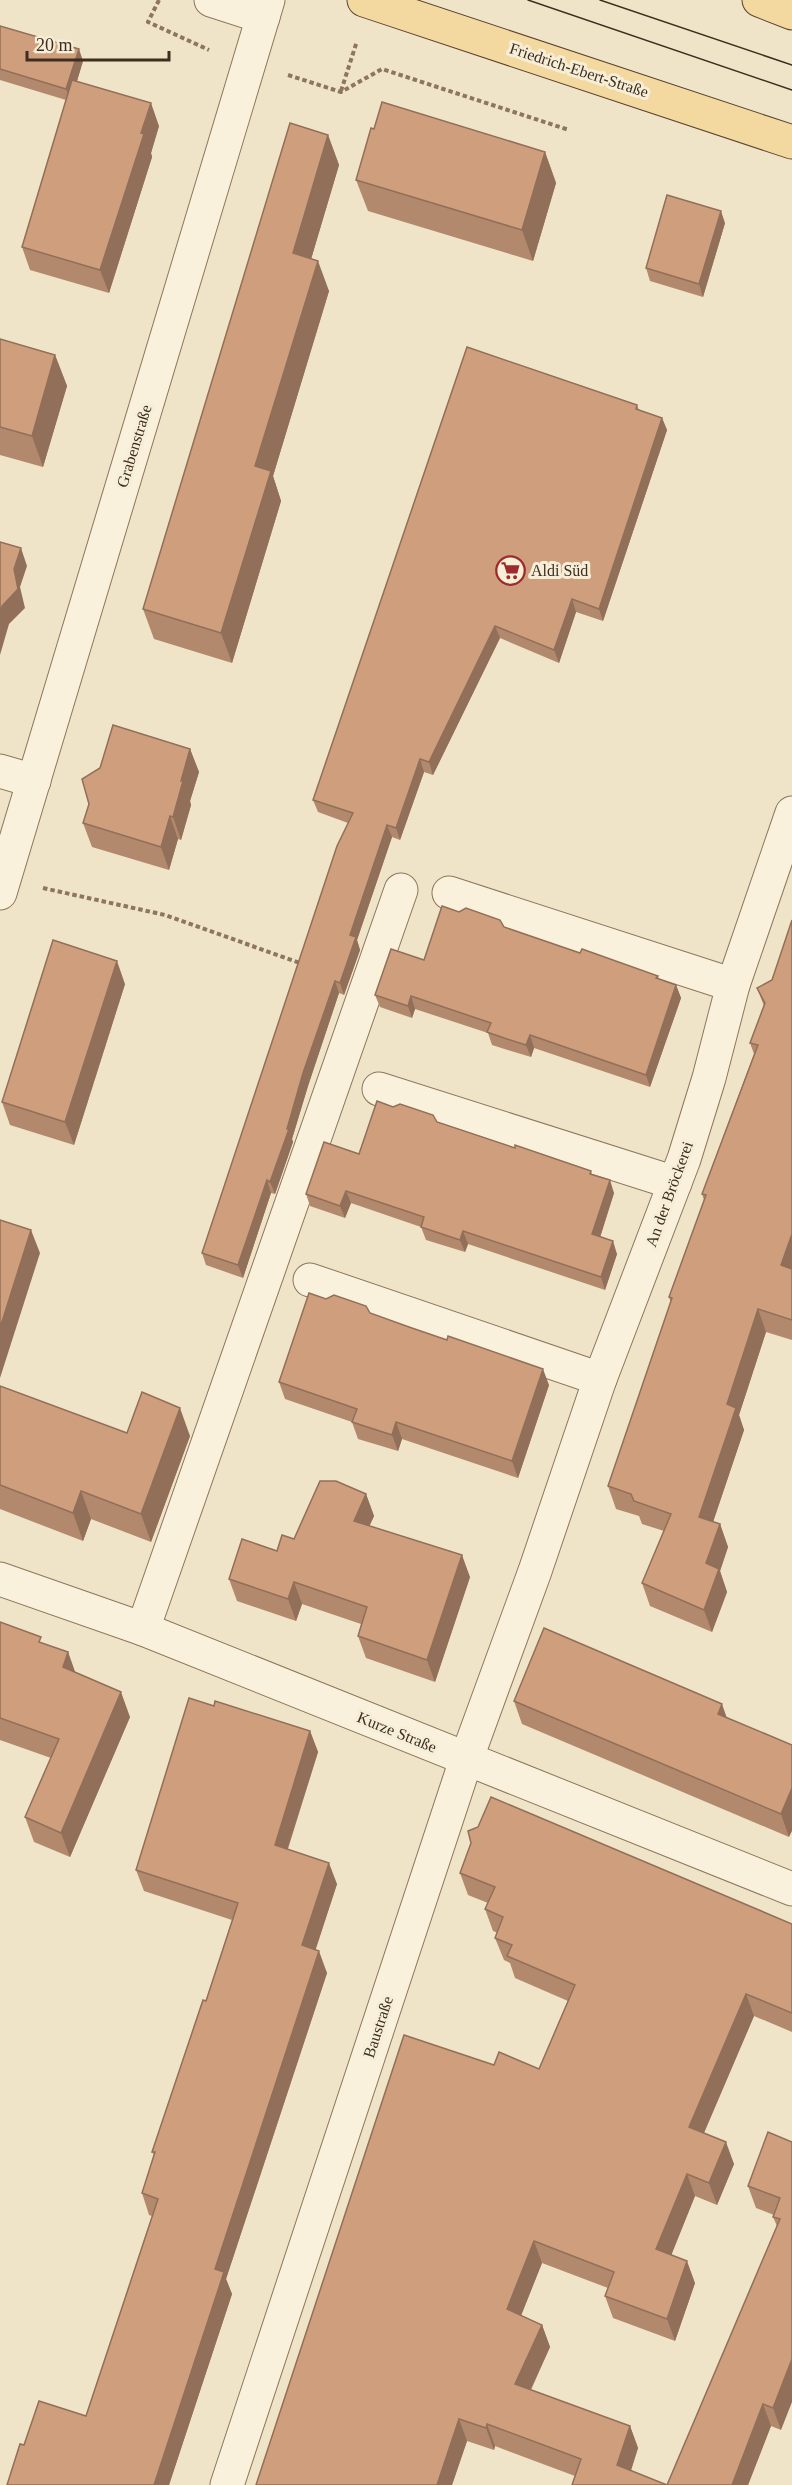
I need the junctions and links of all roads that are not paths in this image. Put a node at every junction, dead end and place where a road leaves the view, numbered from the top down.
1 (211, 0) edge
2 (759, 0) edge
3 (367, 1) edge
4 (265, 9) edge
5 (792, 13) edge
6 (792, 142) edge
7 (0, 771) edge
8 (34, 781) junction
9 (791, 820) edge
10 (2, 886) edge
11 (401, 890) dead end
12 (449, 893) dead end
13 (733, 985) junction
14 (378, 1089) dead end
15 (675, 1183) junction
16 (310, 1280) dead end
17 (600, 1378) junction
18 (535, 1571) joint
19 (0, 1579) edge
20 (143, 1629) junction
21 (466, 1760) junction
22 (792, 1888) edge
23 (227, 2485) edge

1 - 4 street
2 - 5 main road
3 - 6 main road, Friedrich-Ebert-Straße
4 - 8 street, Grabenstraße
7 - 8 street
8 - 10 street, Grabenstraße
9 - 13 street, An der Bröckerei
11 - 20 street
12 - 13 street
13 - 15 street, An der Bröckerei
14 - 15 street
15 - 17 street, An der Bröckerei
16 - 17 street
17 - 18 street, An der Bröckerei
18 - 21 street, Baustraße
19 - 20 street, Kurze Straße
20 - 21 street, Kurze Straße
21 - 22 street, Kurze Straße
21 - 23 street, Baustraße

